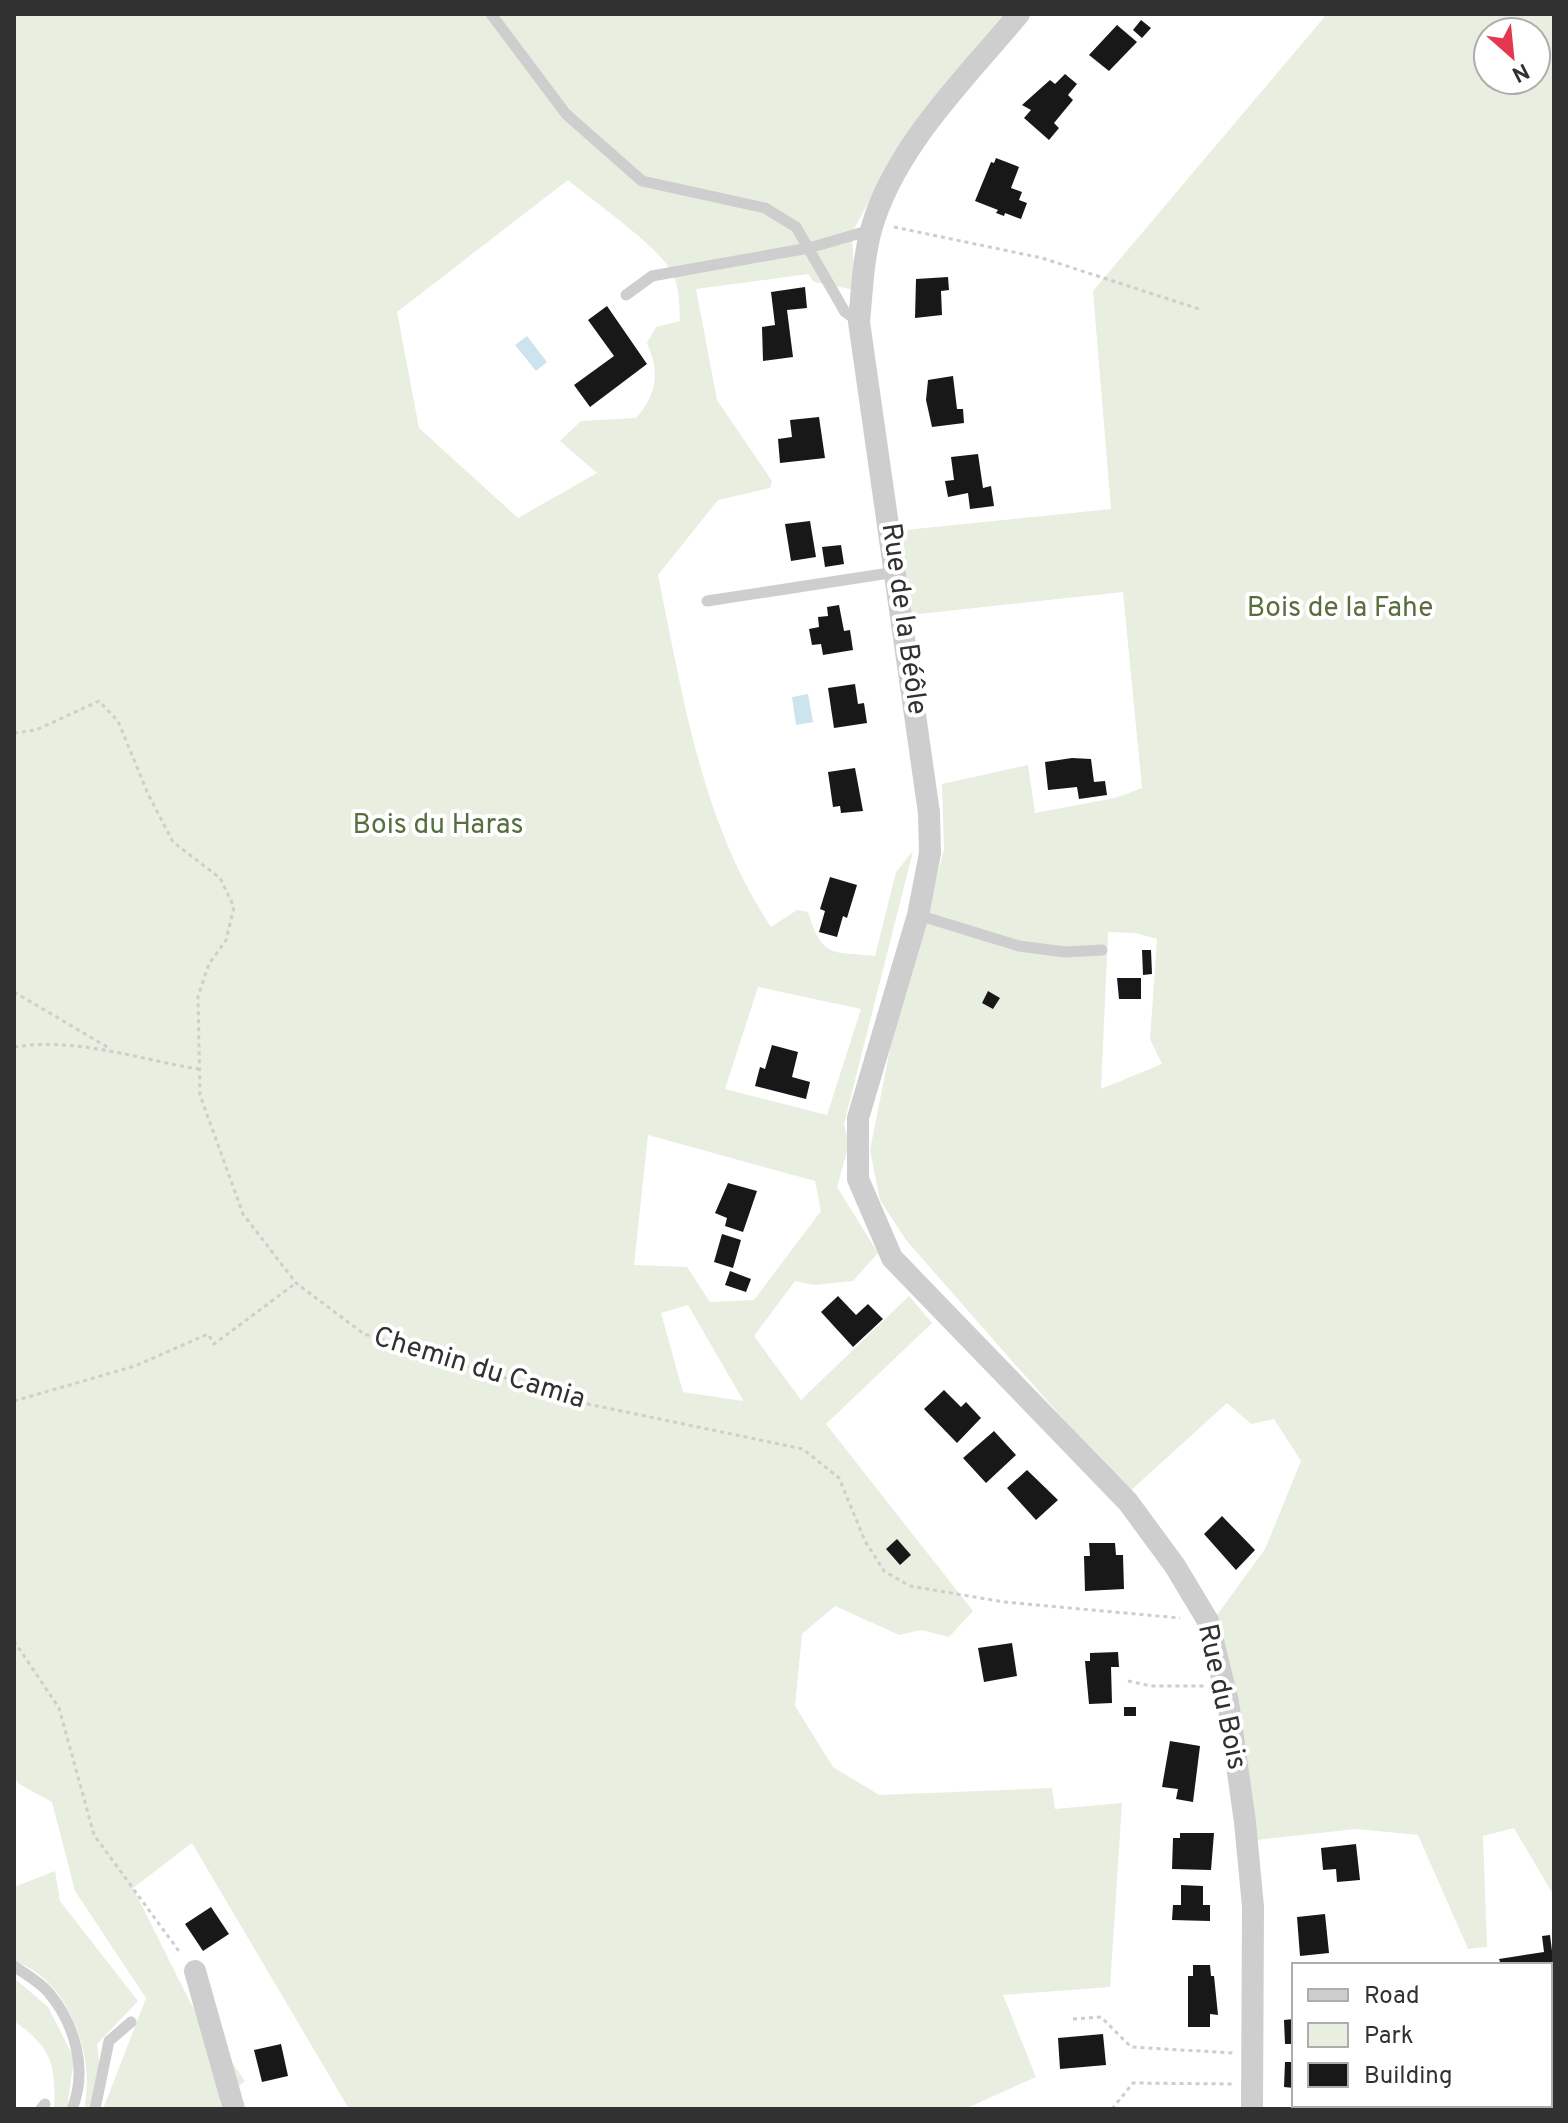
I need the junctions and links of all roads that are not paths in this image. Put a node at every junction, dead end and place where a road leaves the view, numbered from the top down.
1 (491, 14) edge
2 (1019, 14) edge
3 (872, 227) junction
4 (809, 248) junction
5 (626, 295) dead end
6 (859, 322) junction
7 (897, 572) junction
8 (707, 601) dead end
9 (918, 915) junction
10 (1102, 950) dead end
11 (892, 1258) joint
12 (14, 1966) edge
13 (195, 1971) road end
14 (131, 2022) dead end
15 (72, 2109) edge
16 (95, 2109) edge
17 (234, 2109) edge
18 (1252, 2109) edge

1 - 4 lane
2 - 3 street, Rue de la Béôle
3 - 4 lane
3 - 6 street, Rue de la Béôle
4 - 5 lane
4 - 6 lane
6 - 7 street, Rue de la Béôle
7 - 8 lane
7 - 9 street, Rue de la Béôle
9 - 10 lane
9 - 11 street, Rue de la Béôle
11 - 18 street, Rue du Bois
12 - 15 lane
13 - 17 street
14 - 16 lane

